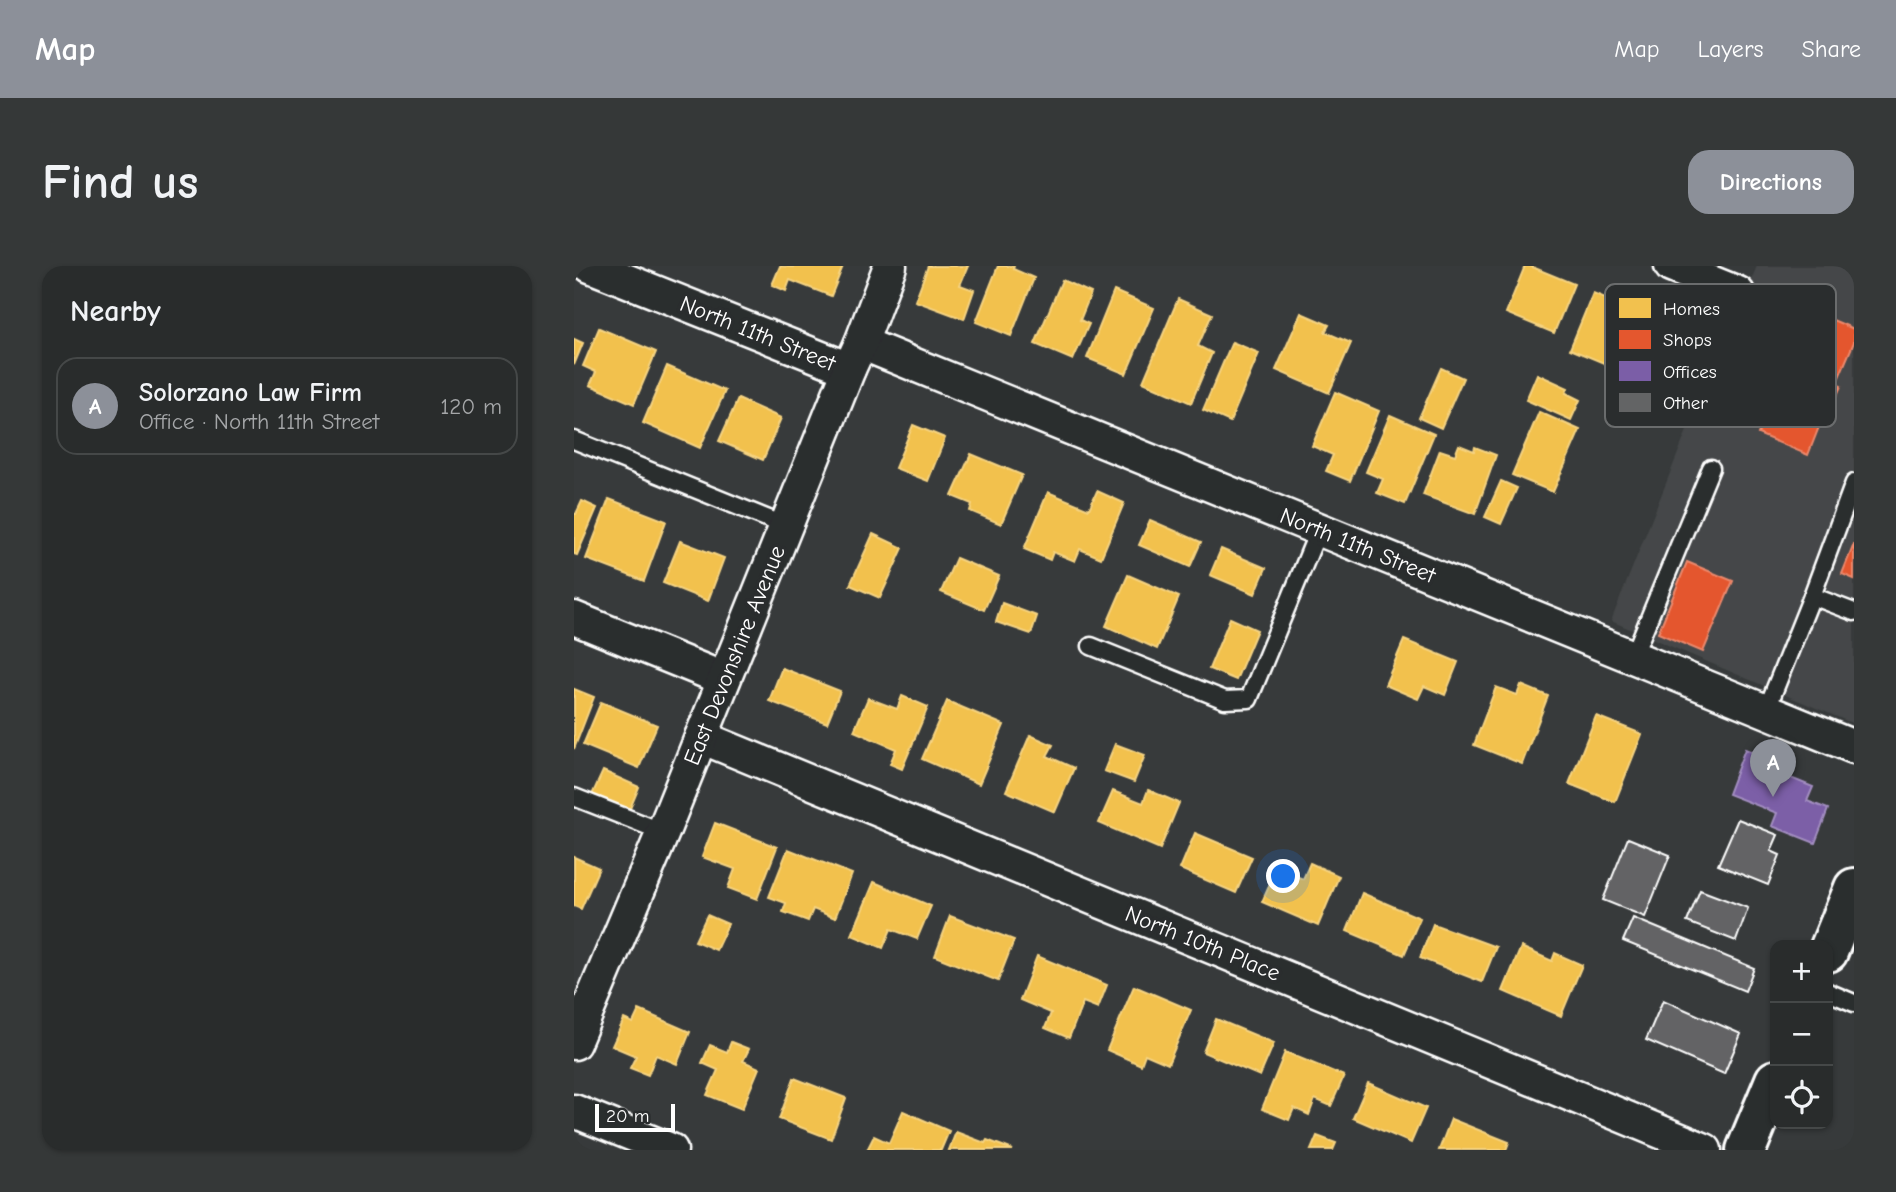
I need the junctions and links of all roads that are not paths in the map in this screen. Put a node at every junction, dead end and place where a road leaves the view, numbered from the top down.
1 (590, 266) edge
2 (890, 266) edge
3 (1671, 266) edge
4 (1716, 284) edge
5 (855, 356) junction
6 (574, 440) edge
7 (1711, 468) dead end
8 (1854, 483) edge
9 (786, 526) junction
10 (1320, 529) junction
11 (1812, 596) junction
12 (1854, 612) edge
13 (574, 618) edge
14 (1091, 646) dead end
15 (1633, 657) junction
16 (724, 679) junction
17 (1766, 711) junction
18 (701, 737) junction
19 (1854, 747) edge
20 (574, 797) edge
21 (663, 832) junction
22 (1854, 888) edge
23 (1833, 940) edge
24 (586, 980) edge
25 (1833, 994) edge
26 (1854, 1003) edge
27 (574, 1043) edge
28 (1770, 1092) edge
29 (574, 1111) edge
30 (671, 1150) edge
31 (1705, 1150) edge
32 (1746, 1150) edge

1 - 5 street, North 11th Street
2 - 5 street, East Devonshire Avenue
3 - 4 street
5 - 9 street, East Devonshire Avenue
5 - 10 street, North 11th Street
6 - 9 lane
7 - 15 lane
8 - 11 lane
9 - 16 street, East Devonshire Avenue
10 - 14 lane
10 - 15 street, North 11th Street
11 - 12 lane
11 - 17 lane
13 - 16 street
15 - 17 street, North 11th Street
16 - 18 street, East Devonshire Avenue
17 - 19 street, North 11th Street
18 - 21 street, East Devonshire Avenue
18 - 31 street, North 10th Place
20 - 21 lane
21 - 24 street, East Devonshire Avenue
22 - 23 main road
24 - 27 street, East Devonshire Avenue
25 - 26 lane
28 - 32 main road
29 - 30 street

